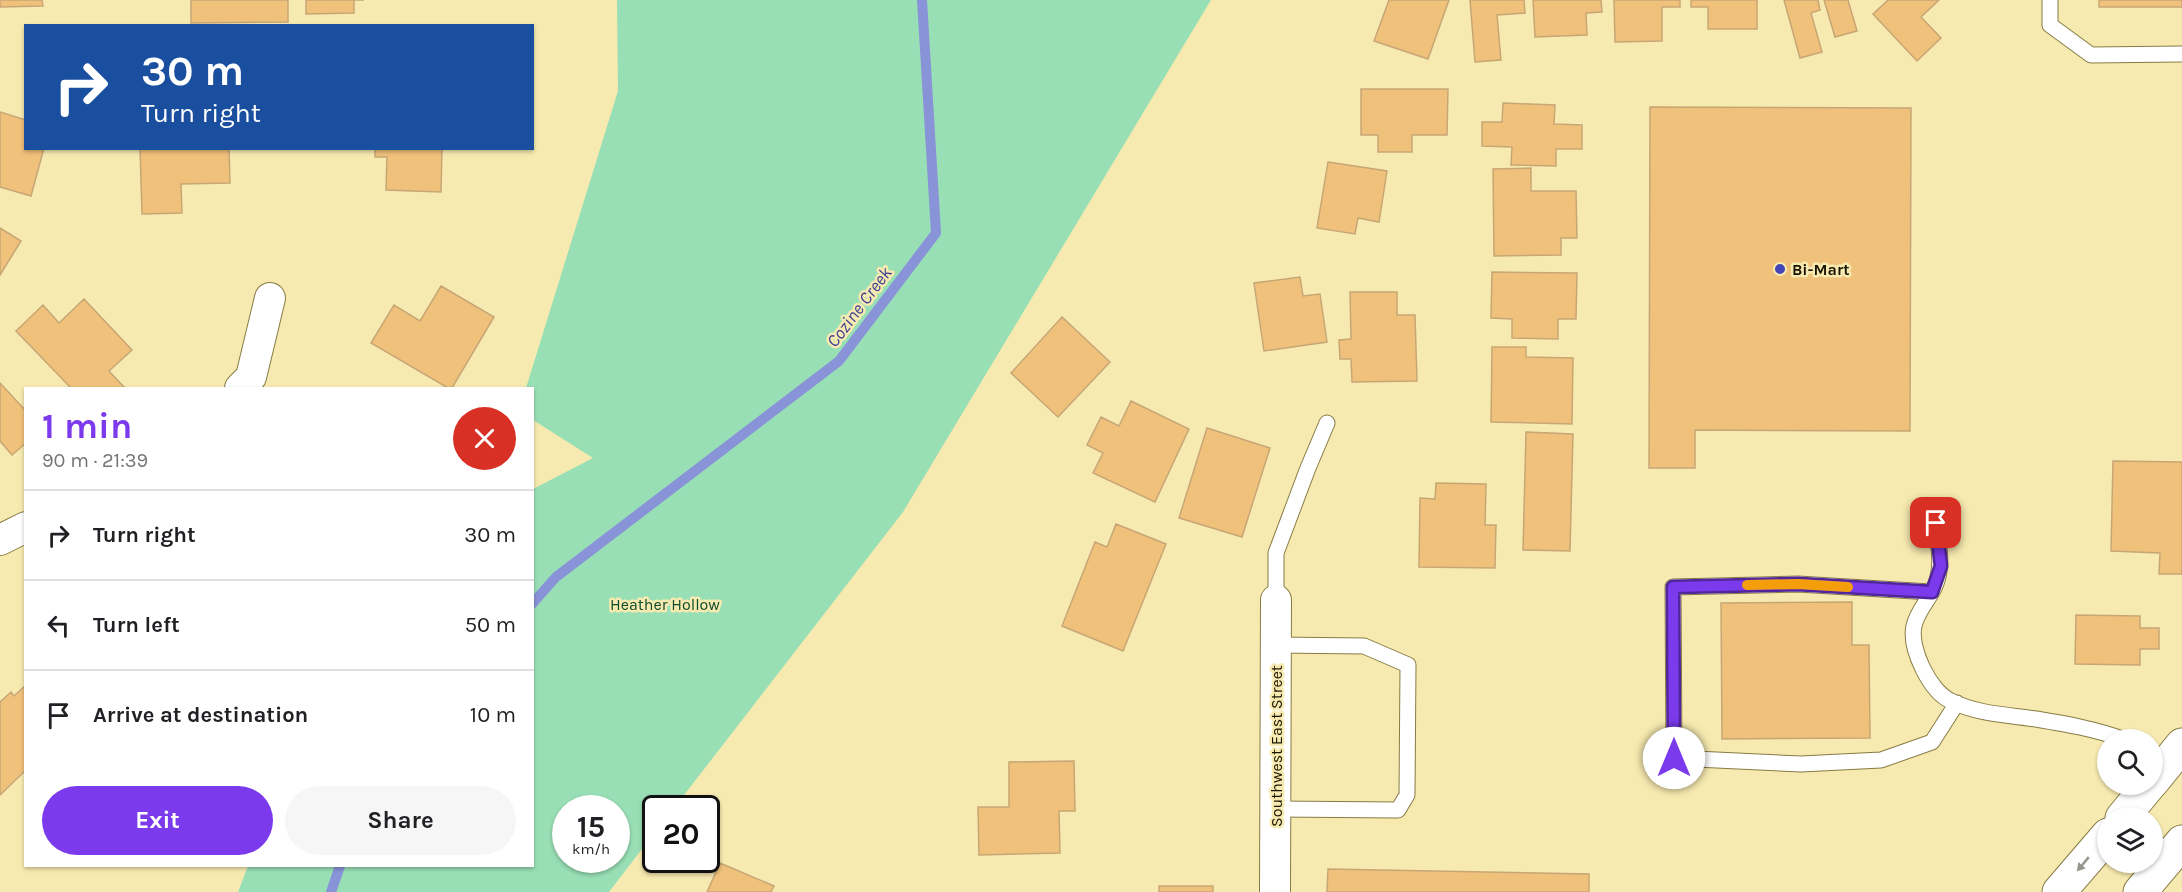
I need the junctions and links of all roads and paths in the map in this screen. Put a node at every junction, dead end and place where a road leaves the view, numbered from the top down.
1 (2050, 0) edge
2 (2182, 54) edge
3 (270, 298) dead end
4 (241, 387) edge
5 (1327, 423) dead end
6 (1936, 523) dead end
7 (24, 528) edge
8 (0, 540) edge
9 (1932, 592) junction
10 (1276, 600) joint
11 (1276, 645) junction
12 (1957, 703) junction
13 (2097, 731) edge
14 (1276, 809) junction
15 (2182, 842) edge
16 (2097, 848) edge
17 (1275, 892) edge
18 (2059, 892) edge
19 (2140, 892) edge

1 - 2 lane
3 - 4 street
5 - 10 lane
6 - 9 lane
7 - 8 street
9 - 12 lane
9 - 12 lane
10 - 11 street, Southwest East Street
11 - 14 street, Southwest East Street
11 - 14 lane
12 - 13 lane
14 - 17 street, Southwest East Street
15 - 19 highway
16 -> 18 highway

